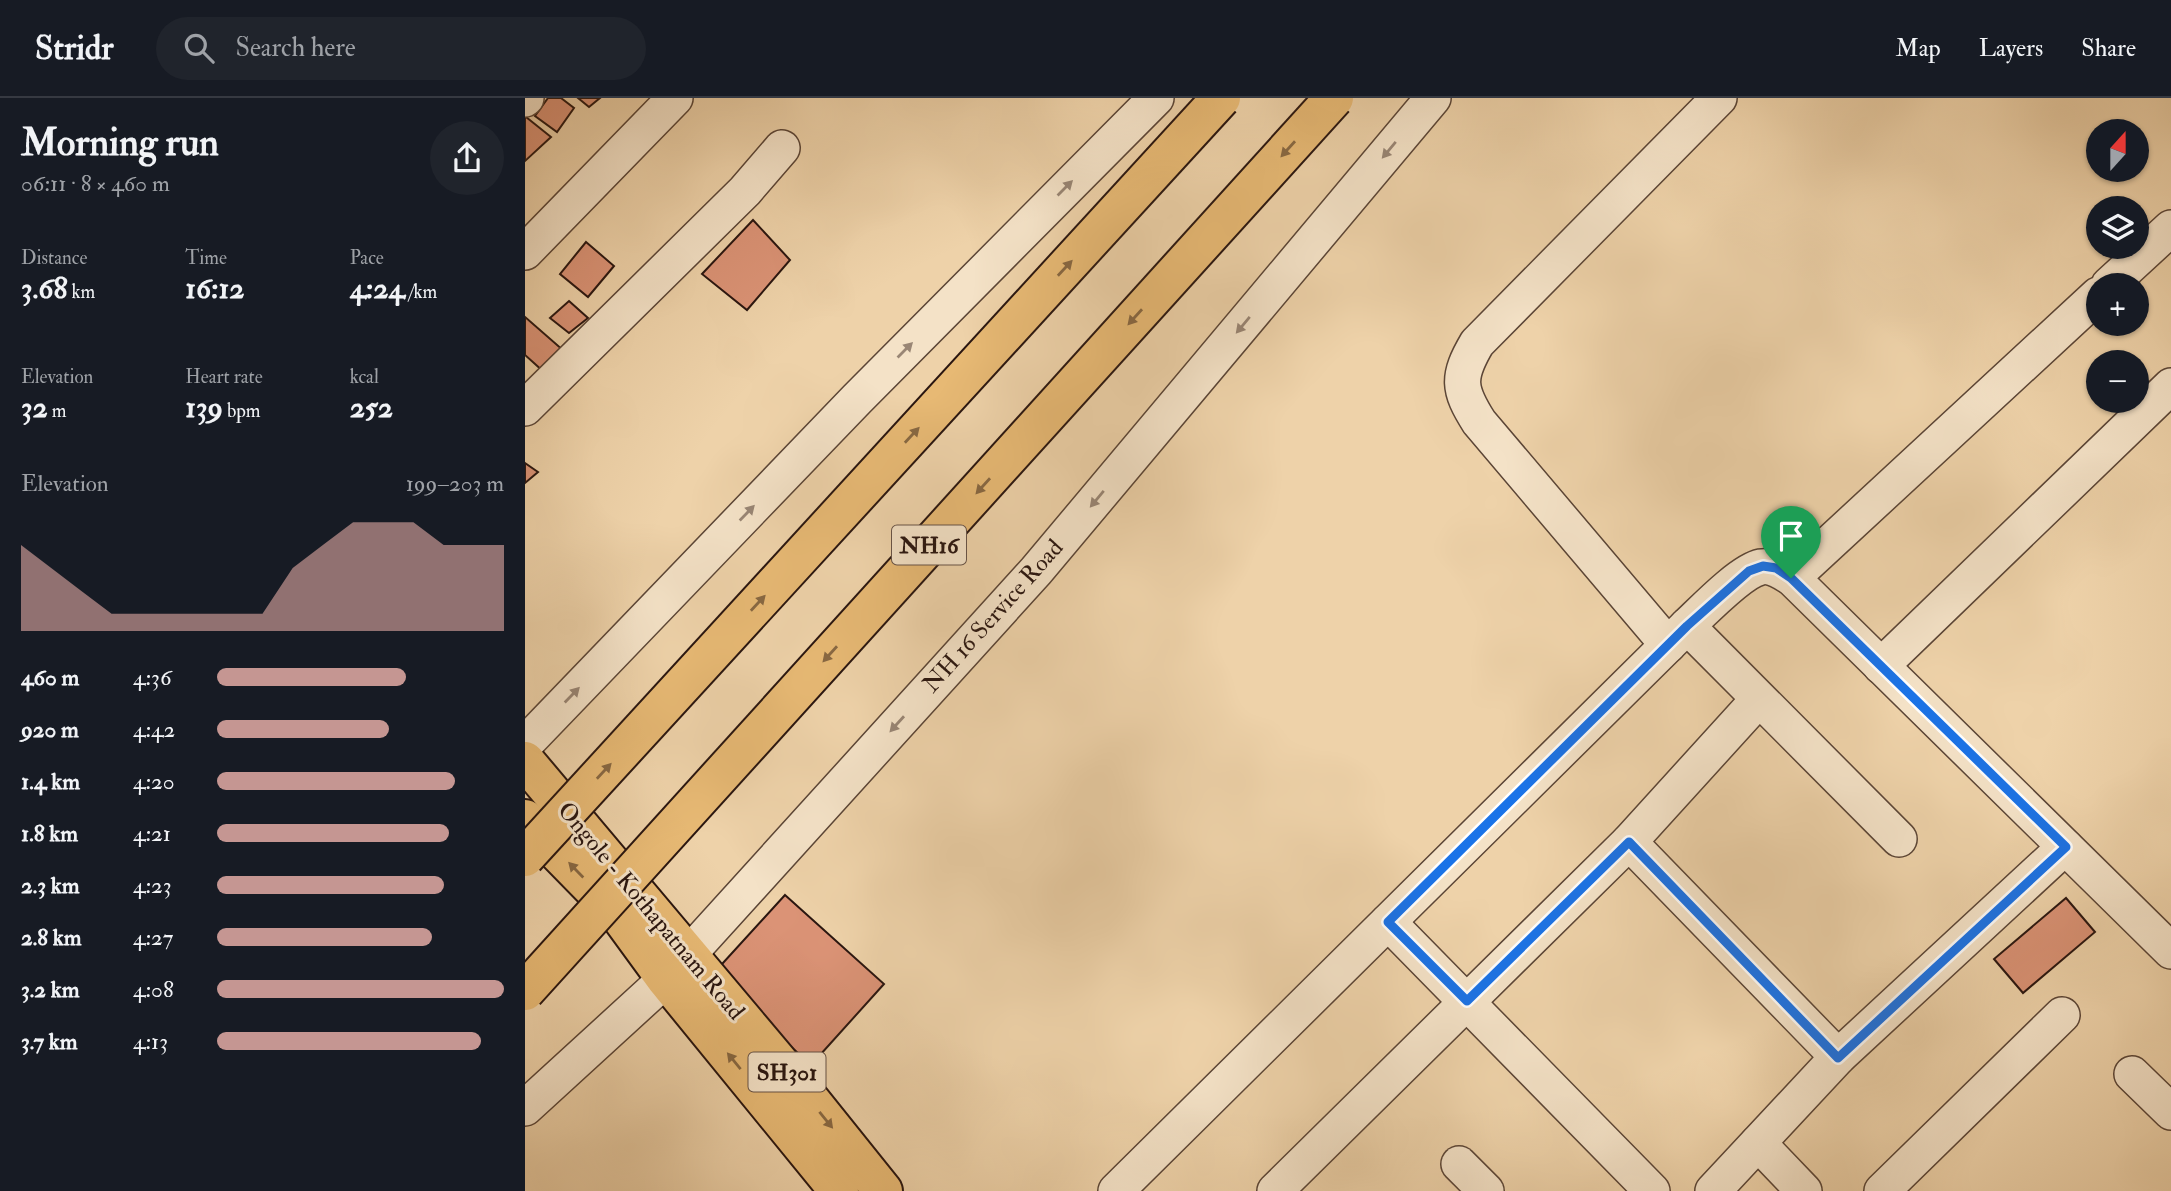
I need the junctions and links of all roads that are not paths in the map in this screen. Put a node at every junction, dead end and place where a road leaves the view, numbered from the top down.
1 (675, 98) edge
2 (1156, 98) edge
3 (1221, 98) edge
4 (1334, 98) edge
5 (1433, 98) edge
6 (1719, 98) edge
7 (782, 148) dead end
8 (2171, 228) edge
9 (525, 251) edge
10 (2122, 273) edge
11 (2086, 306) edge
12 (2171, 386) edge
13 (532, 389) edge
14 (1791, 578) junction
15 (1677, 635) junction
16 (1881, 666) junction
17 (1758, 700) junction
18 (525, 744) edge
19 (525, 761) edge
20 (525, 818) edge
21 (1899, 839) dead end
22 (1629, 842) junction
23 (2066, 847) junction
24 (525, 857) edge
25 (1388, 922) junction
26 (2171, 951) edge
27 (677, 967) junction
28 (525, 991) edge
29 (1467, 1001) junction
30 (2062, 1015) dead end
31 (1838, 1058) junction
32 (2132, 1074) dead end
33 (525, 1108) edge
34 (2171, 1112) edge
35 (1758, 1143) junction
36 (1459, 1164) dead end
37 (839, 1191) edge
38 (883, 1191) edge
39 (1116, 1191) edge
40 (1275, 1191) edge
41 (1486, 1191) edge
42 (1653, 1191) edge
43 (1713, 1191) edge
44 (1804, 1191) edge
45 (1882, 1191) edge

1 - 9 street
18 -> 2 street
24 -> 3 main road, bridge
4 -> 28 main road, NH16, bridge
5 -> 27 street, NH 16 Service Road
6 - 15 street
7 - 13 street
8 - 10 street
11 - 14 street
12 - 16 street
14 - 15 street
14 - 16 street
15 - 17 street
15 - 25 street
16 - 23 street
17 - 21 street
17 - 22 street
19 - 27 main road, Ongole - Kothapatnam Road / SH301
27 -> 20 main road, Ongole - Kothapatnam Road / SH301
22 - 29 street
22 - 31 street
23 - 26 street
23 - 31 street
25 - 29 street
25 - 39 street
27 - 33 street, NH 16 Service Road
37 -> 27 main road, Ongole - Kothapatnam Road / SH301
27 -> 38 main road, Ongole - Kothapatnam Road / SH301
29 - 40 street
29 - 42 street
30 - 45 street
31 - 35 street
32 - 34 street
35 - 43 street
35 - 44 street
36 - 41 street

